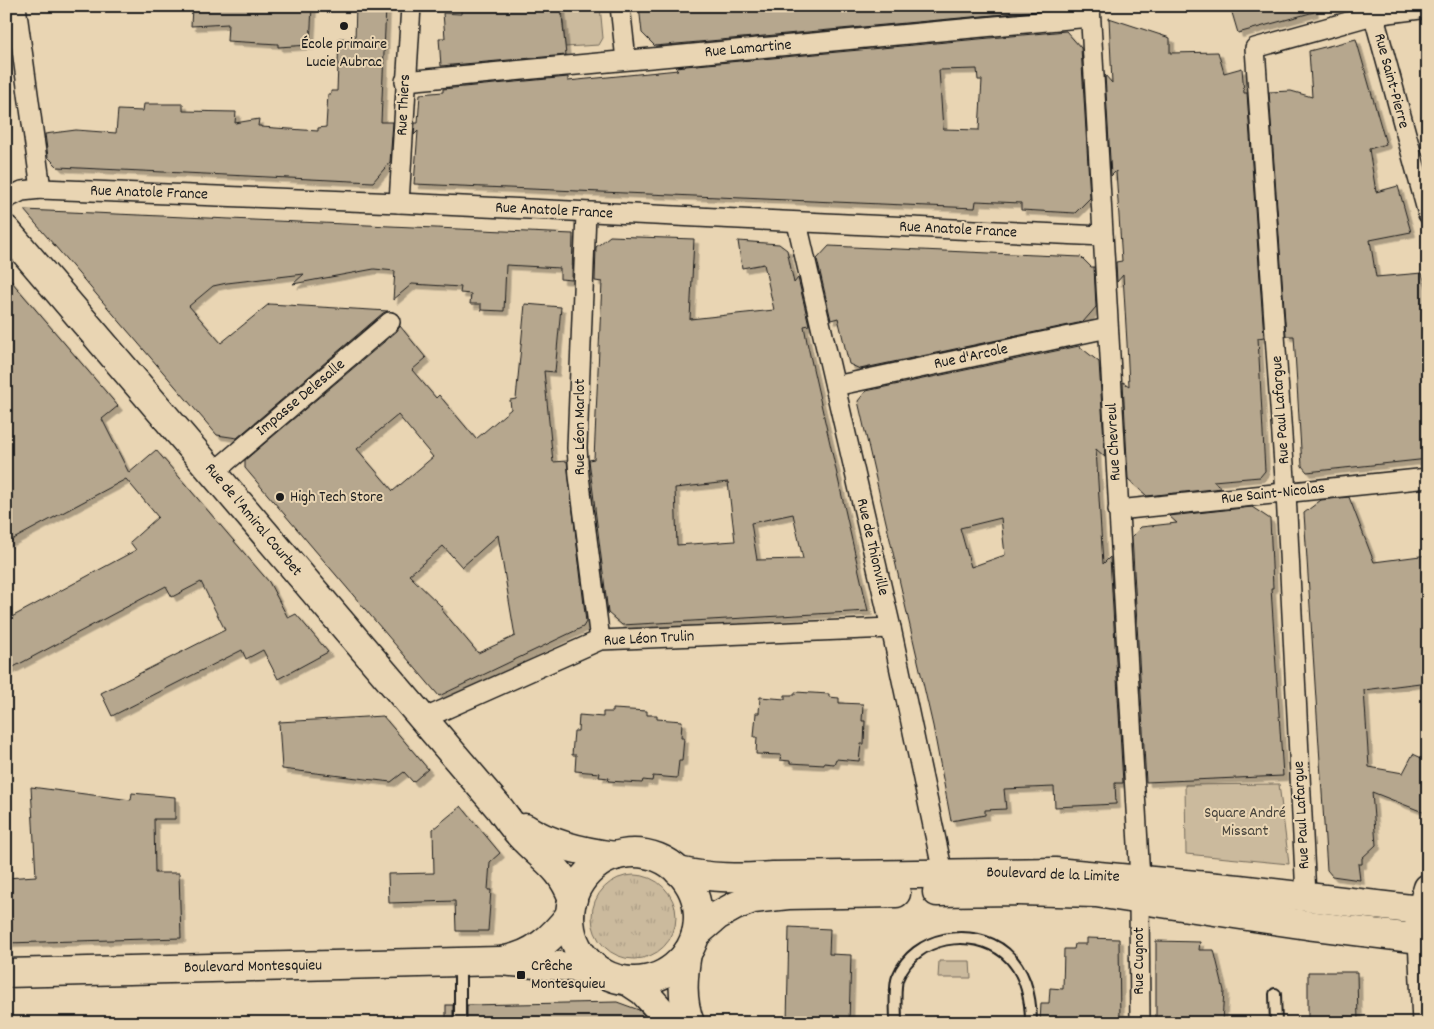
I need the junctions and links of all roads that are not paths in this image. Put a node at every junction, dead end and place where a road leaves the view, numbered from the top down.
1 (16, 6) edge
2 (411, 6) edge
3 (620, 6) edge
4 (1428, 8) edge
5 (1372, 11) edge
6 (1090, 12) edge
7 (626, 60) junction
8 (405, 81) junction
9 (41, 189) junction
10 (6, 199) edge
11 (399, 203) junction
12 (1426, 203) edge
13 (586, 213) junction
14 (797, 223) junction
15 (6, 230) edge
16 (1103, 236) junction
17 (390, 322) dead end
18 (1108, 328) junction
19 (835, 386) junction
20 (212, 473) junction
21 (1428, 478) edge
22 (1286, 493) junction
23 (1118, 510) junction
24 (891, 628) junction
25 (600, 640) junction
26 (423, 719) junction
27 (500, 809) junction
28 (615, 856) junction
29 (678, 871) junction
30 (943, 873) junction
31 (1139, 889) junction
32 (1306, 896) junction
33 (1425, 903) edge
34 (571, 907) junction
35 (1423, 940) edge
36 (691, 943) junction
37 (460, 961) junction
38 (500, 961) junction
39 (601, 972) junction
40 (6, 973) edge
41 (628, 981) junction
42 (1275, 994) dead end
43 (460, 1023) edge
44 (672, 1023) edge
45 (690, 1023) edge
46 (896, 1023) edge
47 (1031, 1023) edge
48 (1140, 1023) edge
49 (1276, 1023) edge
50 (1422, 1023) edge

1 - 9 street
2 - 8 street, Rue Thiers
3 - 7 street
4 - 5 street
5 - 12 street, Rue Saint-Pierre
5 - 22 street, Rue Paul Lafargue
6 - 7 street, Rue Lamartine
6 - 16 street, Rue Chevreul
7 - 8 street, Rue Lamartine
8 - 11 street, Rue Thiers
9 - 10 street, Rue Anatole France
9 - 11 street, Rue Anatole France
11 - 13 street, Rue Anatole France
13 - 14 street, Rue Anatole France
13 - 25 street, Rue Léon Marlot
14 - 16 street, Rue Anatole France
14 - 19 street, Rue de Thionville
15 - 20 main road, Rue de l'Amiral Courbet
16 - 18 street, Rue Chevreul
17 - 20 street, Impasse Delesalle
18 - 19 street, Rue d'Arcole
18 - 23 street, Rue Chevreul
19 - 24 street, Rue de Thionville
20 - 26 main road, Rue de l'Amiral Courbet
21 - 22 street, Rue Saint-Nicolas
22 - 23 street, Rue Saint-Nicolas
22 - 32 street, Rue Paul Lafargue
23 - 31 street, Rue Chevreul
24 - 25 street, Rue Léon Trulin
24 - 30 street, Rue de Thionville
25 - 26 street, Rue Léon Trulin
26 - 27 main road, Rue de l'Amiral Courbet
27 - 28 main road, Rue de l'Amiral Courbet
27 - 34 main road, Rue de l'Amiral Courbet
28 - 29 main road
28 - 34 main road
29 - 30 main road, Boulevard de la Limite
29 - 36 main road
30 - 31 main road, Boulevard de la Limite
31 - 32 main road, Boulevard de la Limite
31 - 35 main road, Boulevard de la Limite
31 - 36 main road, Boulevard de la Limite
31 - 48 street, Rue Cugnot
32 - 33 main road, Boulevard de la Limite
33 - 35 main road
34 - 38 main road, Boulevard Montesquieu
34 - 39 main road
35 - 50 street
36 - 41 main road
36 - 45 main road
37 - 38 main road, Boulevard Montesquieu
37 - 40 main road, Boulevard Montesquieu
37 - 43 lane
38 - 39 main road, Boulevard Montesquieu
39 - 41 main road
41 - 44 main road
42 - 49 lane
46 - 47 lane

